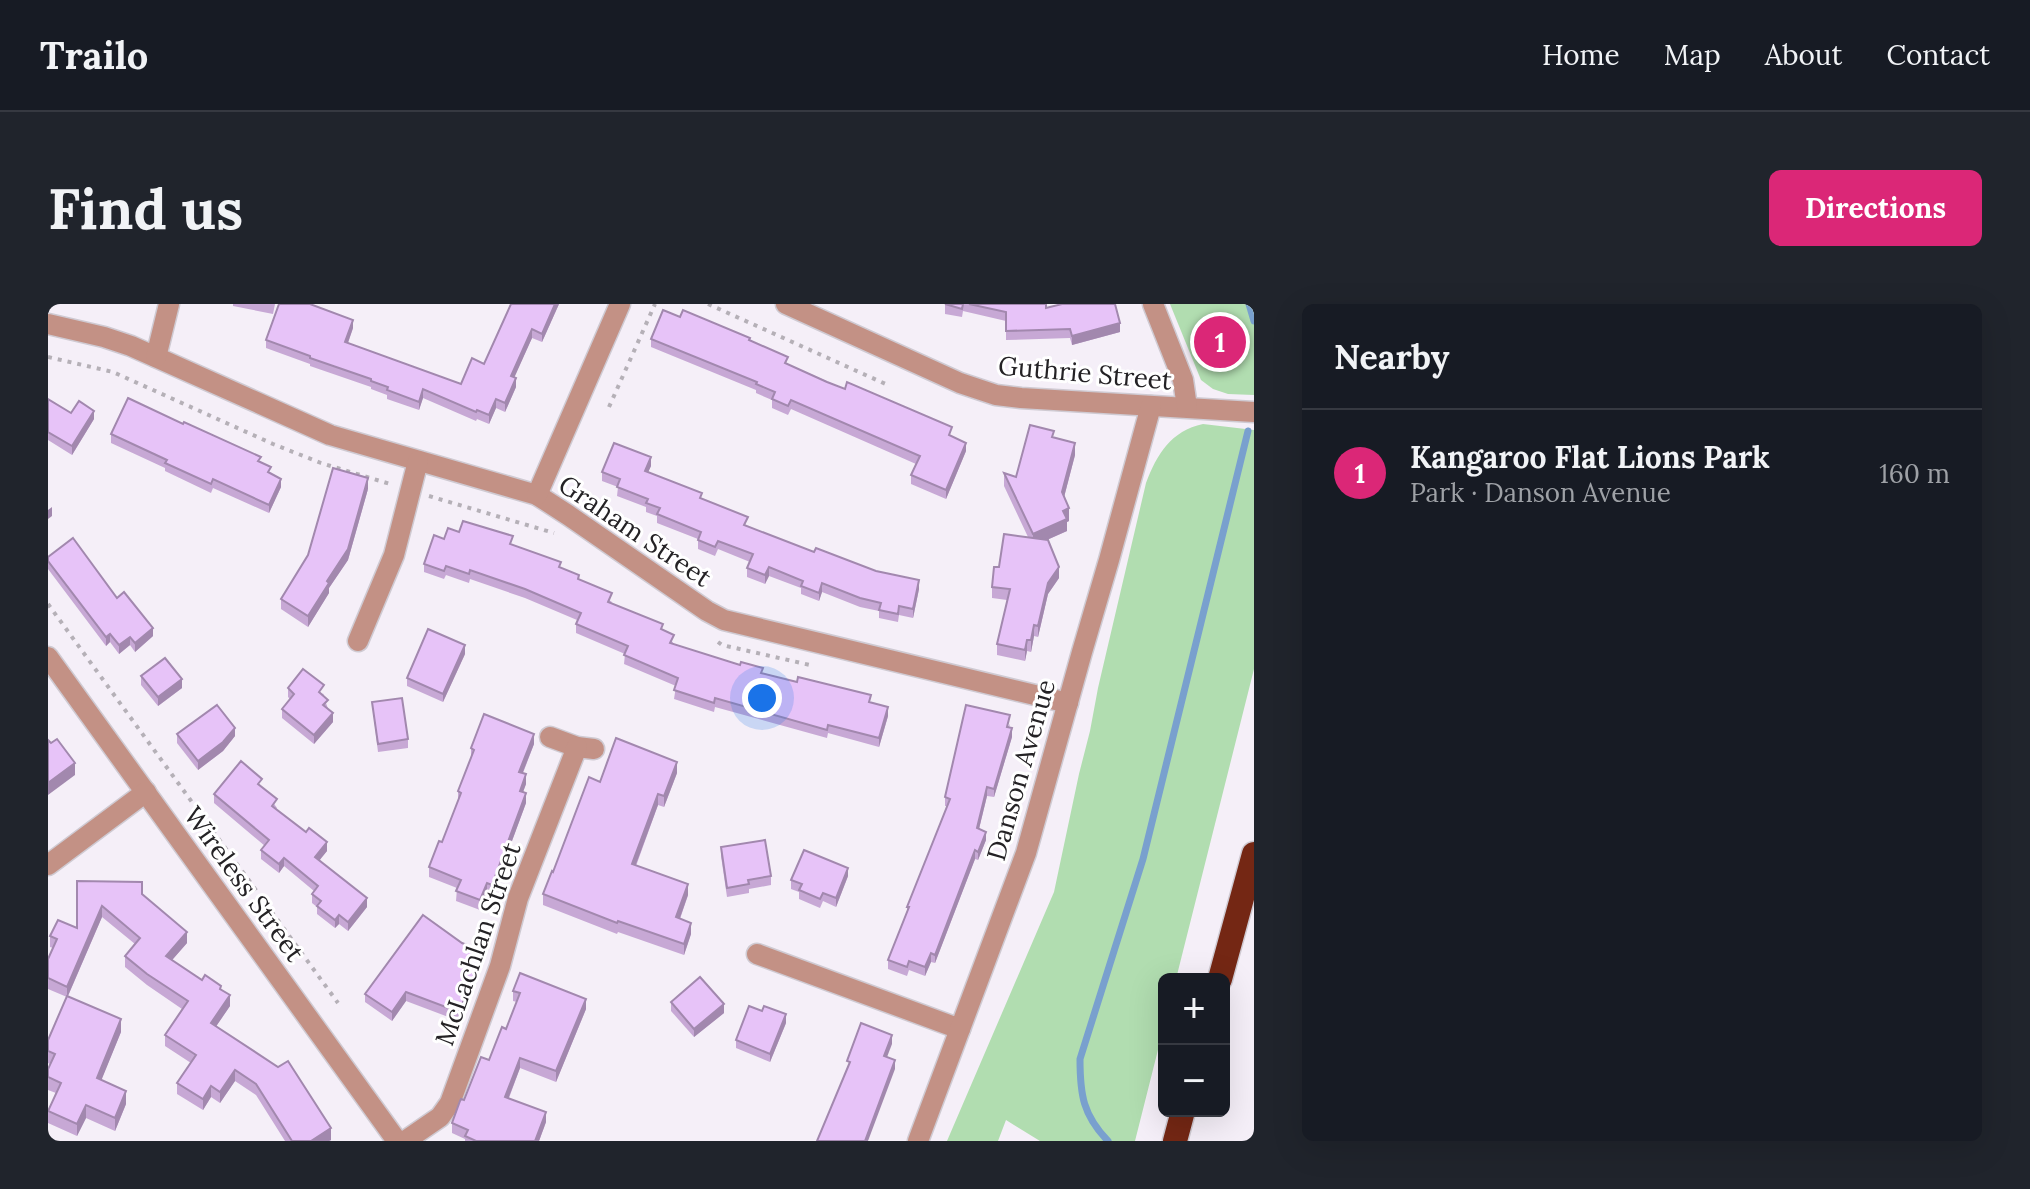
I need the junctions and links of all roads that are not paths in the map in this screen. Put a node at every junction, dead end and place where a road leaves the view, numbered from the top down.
1 (169, 304) edge
2 (620, 304) edge
3 (786, 304) edge
4 (1153, 304) edge
5 (48, 324) edge
6 (156, 357) junction
7 (1151, 406) junction
8 (1187, 407) junction
9 (1254, 412) edge
10 (418, 461) junction
11 (537, 495) junction
12 (358, 641) dead end
13 (48, 657) edge
14 (1068, 703) junction
15 (550, 737) dead end
16 (146, 792) junction
17 (1254, 854) edge
18 (48, 865) edge
19 (757, 954) dead end
20 (1222, 973) edge
21 (960, 1029) junction
22 (1181, 1117) edge
23 (389, 1136) edge
24 (405, 1141) edge
25 (918, 1141) edge
26 (1175, 1141) edge

1 - 6 street
2 - 11 street
3 - 7 street, Guthrie Street
4 - 8 street
5 - 6 street, Graham Street
6 - 10 street, Graham Street
7 - 8 street, Guthrie Street
7 - 14 street, Danson Avenue
8 - 9 street, Guthrie Street
10 - 11 street, Graham Street
10 - 12 street
11 - 14 street, Graham Street
13 - 16 street, Wireless Street
14 - 21 street, Danson Avenue
15 - 24 street, McLachlan Street
16 - 18 street
16 - 23 street, Wireless Street
17 - 20 highway
19 - 21 street
21 - 25 street, Danson Avenue
22 - 26 highway

